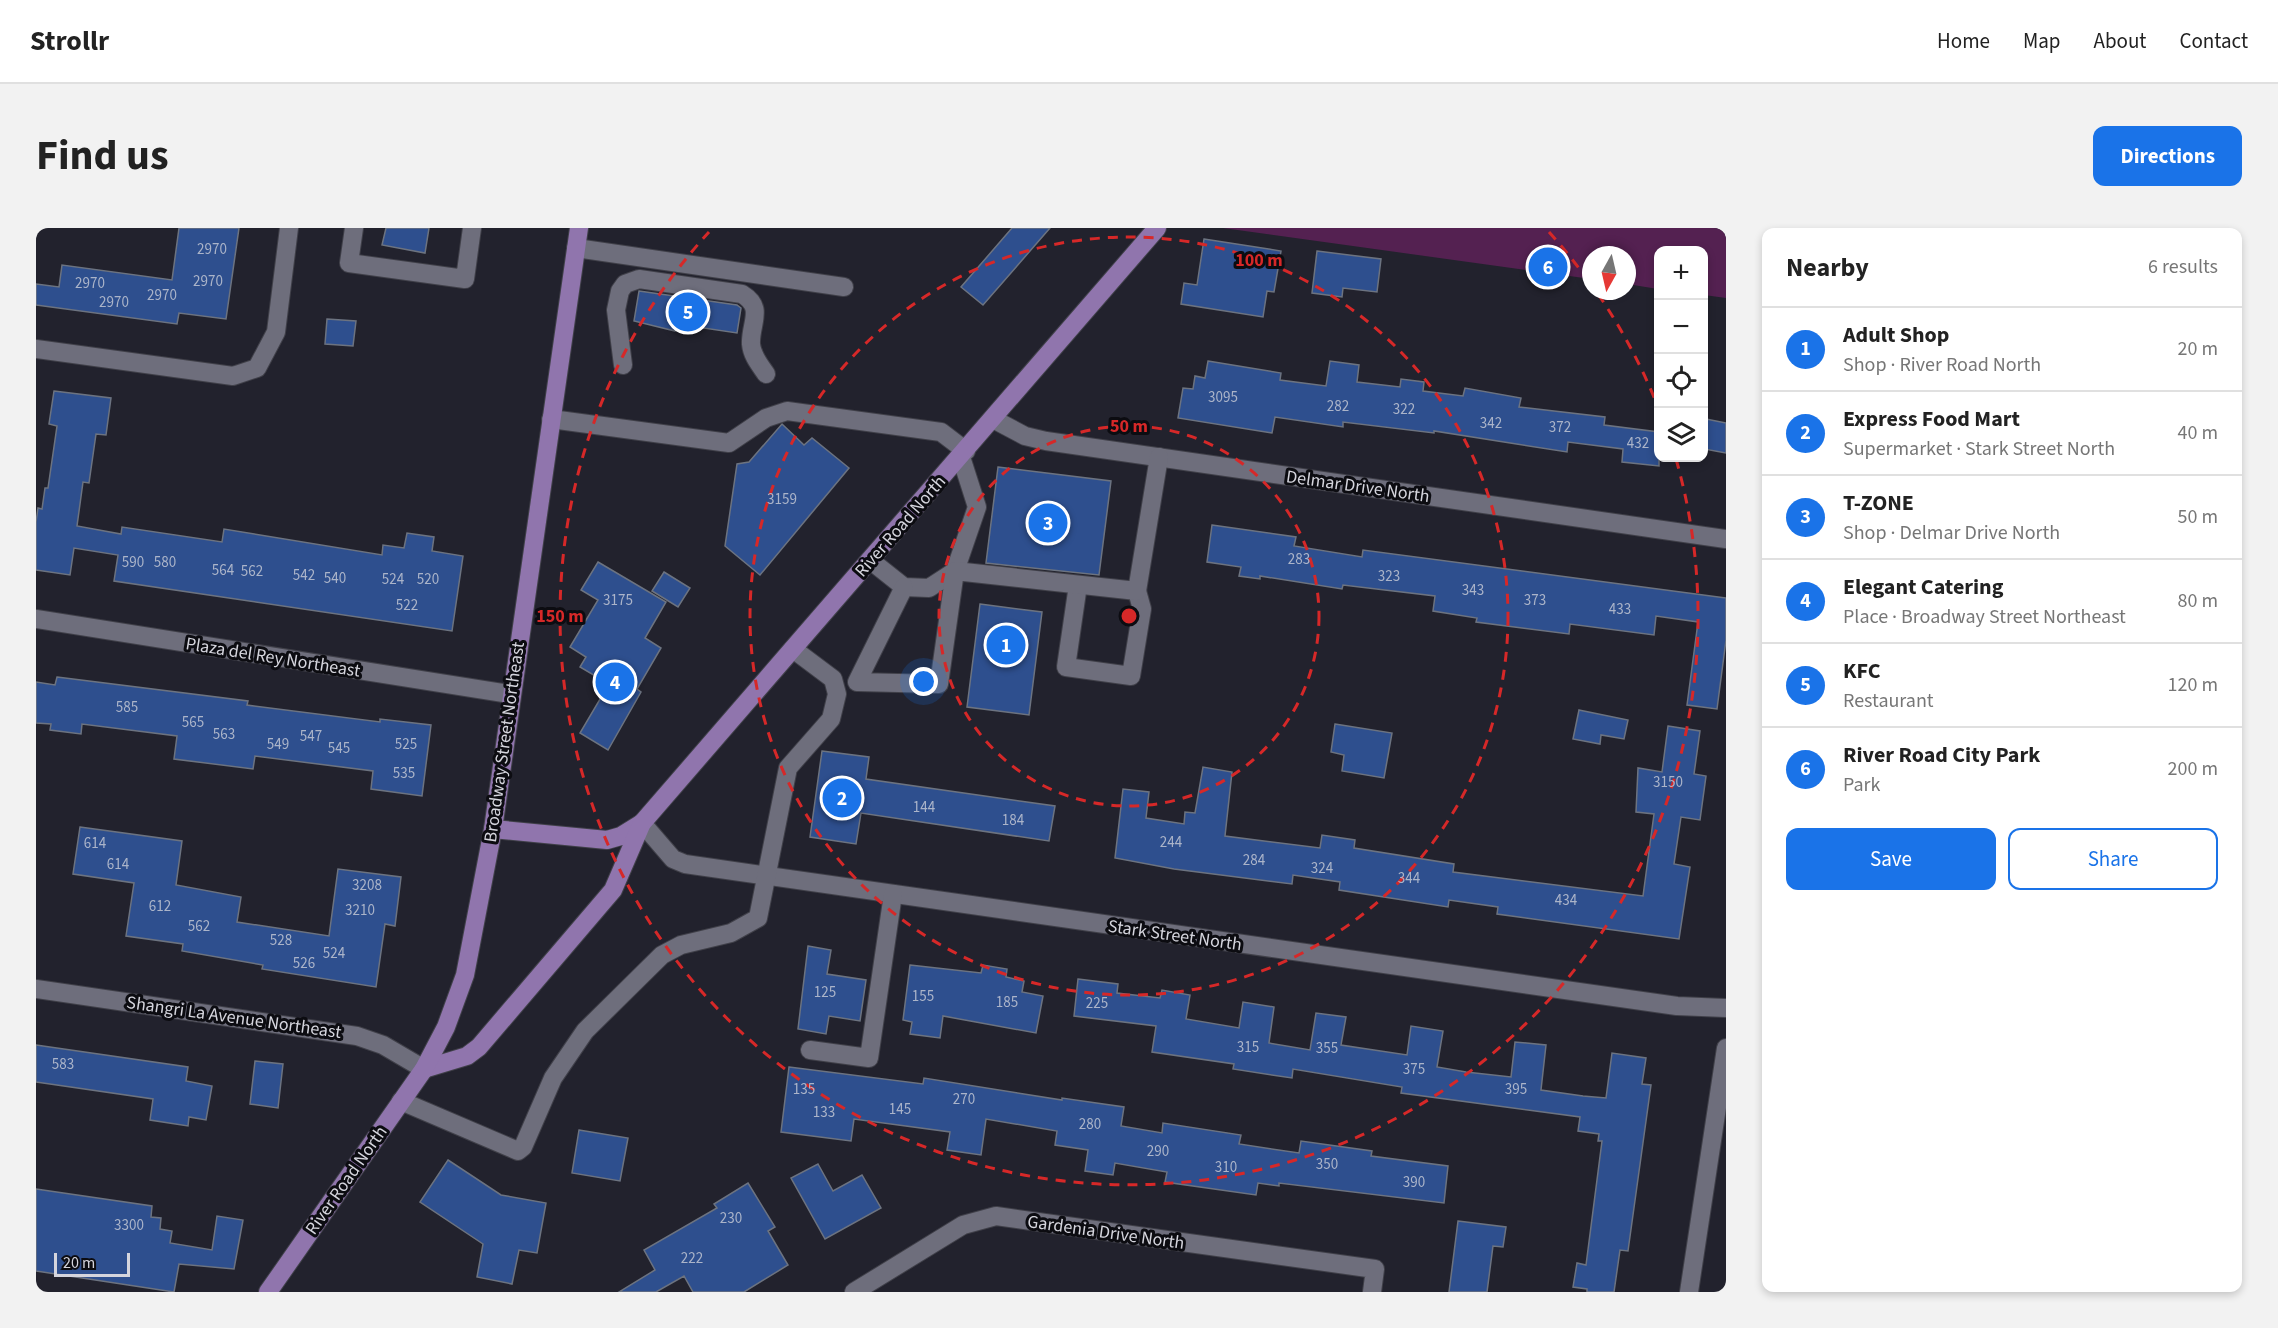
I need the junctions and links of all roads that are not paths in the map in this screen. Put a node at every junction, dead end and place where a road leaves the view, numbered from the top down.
1 (289, 228) edge
2 (354, 228) edge
3 (472, 228) edge
4 (579, 228) edge
5 (1157, 228) edge
6 (576, 248) junction
7 (844, 287) dead end
8 (36, 349) edge
9 (623, 365) dead end
10 (766, 374) dead end
11 (551, 419) junction
12 (993, 419) junction
13 (963, 454) junction
14 (1159, 457) junction
15 (1726, 539) edge
16 (870, 560) junction
17 (955, 571) junction
18 (1078, 585) junction
19 (904, 587) junction
20 (1137, 591) junction
21 (36, 619) edge
22 (793, 649) junction
23 (857, 682) junction
24 (510, 694) junction
25 (837, 694) junction
26 (642, 823) junction
27 (493, 829) junction
28 (765, 876) junction
29 (893, 894) junction
30 (36, 989) edge
31 (1726, 1008) edge
32 (1726, 1048) edge
33 (810, 1050) dead end
34 (424, 1069) junction
35 (401, 1101) junction
36 (268, 1292) edge
37 (854, 1292) edge
38 (1372, 1292) edge
39 (1689, 1292) edge

1 - 8 street
2 - 3 street
4 - 6 main road, Broadway Street Northeast
5 - 12 main road, River Road North
6 - 7 street
6 - 11 main road, Broadway Street Northeast
9 - 10 street
11 - 13 street
11 - 24 main road, Broadway Street Northeast
12 - 13 main road, River Road North
12 - 14 street, Delmar Drive North
13 - 16 main road, River Road North
13 - 17 street
14 - 15 street, Delmar Drive North
14 - 20 street
16 - 19 street
16 - 22 main road, River Road North
17 - 18 street
17 - 19 street
17 - 23 street
18 - 20 street
18 - 20 street
19 - 23 street
21 - 24 street, Plaza del Rey Northeast
22 - 25 street
22 - 26 main road, River Road North
23 - 25 street
24 - 27 main road, Broadway Street Northeast
25 - 28 street
26 - 27 main road
26 - 28 street, Stark Street North
26 - 34 main road
27 - 34 main road, Broadway Street Northeast
28 - 29 street, Stark Street North
28 - 35 street
29 - 31 street, Stark Street North
29 - 33 street
30 - 34 street, Shangri La Avenue Northeast
32 - 39 street
34 - 35 main road, River Road North
35 - 36 main road, River Road North
37 - 38 street, Gardenia Drive North

